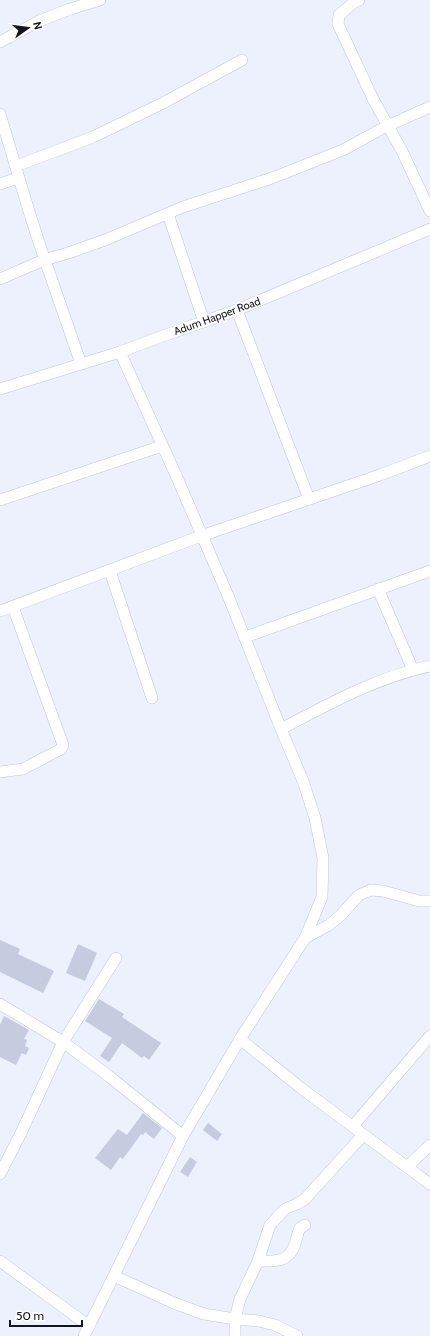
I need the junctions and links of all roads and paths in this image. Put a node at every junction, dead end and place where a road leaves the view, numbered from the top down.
1 (100, 0) edge
2 (359, 0) edge
3 (0, 42) edge
4 (242, 60) dead end
5 (430, 107) edge
6 (0, 114) edge
7 (388, 126) junction
8 (16, 166) junction
9 (18, 178) junction
10 (0, 184) edge
11 (430, 211) edge
12 (168, 214) junction
13 (430, 229) edge
14 (44, 260) junction
15 (0, 279) edge
16 (237, 310) junction
17 (204, 322) junction
18 (120, 352) junction
19 (81, 364) junction
20 (0, 389) edge
21 (162, 446) junction
22 (430, 456) edge
23 (309, 499) junction
24 (0, 500) edge
25 (201, 536) junction
26 (110, 571) junction
27 (430, 571) edge
28 (378, 589) junction
29 (13, 607) junction
30 (0, 612) edge
31 (245, 637) junction
32 (430, 666) edge
33 (413, 670) junction
34 (152, 698) dead end
35 (280, 729) junction
36 (0, 772) edge
37 (430, 901) edge
38 (305, 938) junction
39 (116, 958) dead end
40 (0, 1004) edge
41 (430, 1036) edge
42 (240, 1040) junction
43 (63, 1042) junction
44 (353, 1126) junction
45 (363, 1135) junction
46 (183, 1136) junction
47 (430, 1145) edge
48 (407, 1167) junction
49 (0, 1174) edge
50 (430, 1184) edge
51 (305, 1225) dead end
52 (258, 1260) junction
53 (0, 1261) edge
54 (114, 1276) junction
55 (235, 1319) junction
56 (89, 1326) junction
57 (84, 1336) edge
58 (235, 1336) edge
59 (297, 1336) edge

1 - 3 street
2 - 7 street
4 - 8 street
5 - 7 street
6 - 8 street
7 - 11 street
7 - 12 street
8 - 9 street
9 - 10 street
9 - 14 street
12 - 14 street
12 - 17 street
13 - 16 street, Adum Happer Road
14 - 15 street
14 - 19 street
16 - 17 street, Adum Happer Road
16 - 23 street
17 - 18 street, Adum Happer Road
18 - 19 street, Adum Happer Road
18 - 21 street
19 - 20 street, Adum Happer Road
21 - 24 street
21 - 25 street
22 - 23 street
23 - 25 street
25 - 26 street
25 - 31 street
26 - 29 street
26 - 34 street
27 - 28 street
28 - 31 street
28 - 33 street
29 - 30 street
29 - 36 street
31 - 35 street
32 - 33 street
33 - 35 street
35 - 38 street
37 - 38 street
38 - 42 street
39 - 43 street
40 - 43 street
41 - 44 street
42 - 44 street
42 - 46 street
43 - 46 street
43 - 49 street
44 - 45 street
45 - 48 street
45 - 52 street
46 - 54 street
47 - 48 street
48 - 50 street
51 - 52 street
52 - 55 street
53 - 56 street
54 - 55 street
54 - 56 street
55 - 58 street
55 - 59 street
56 - 57 street

